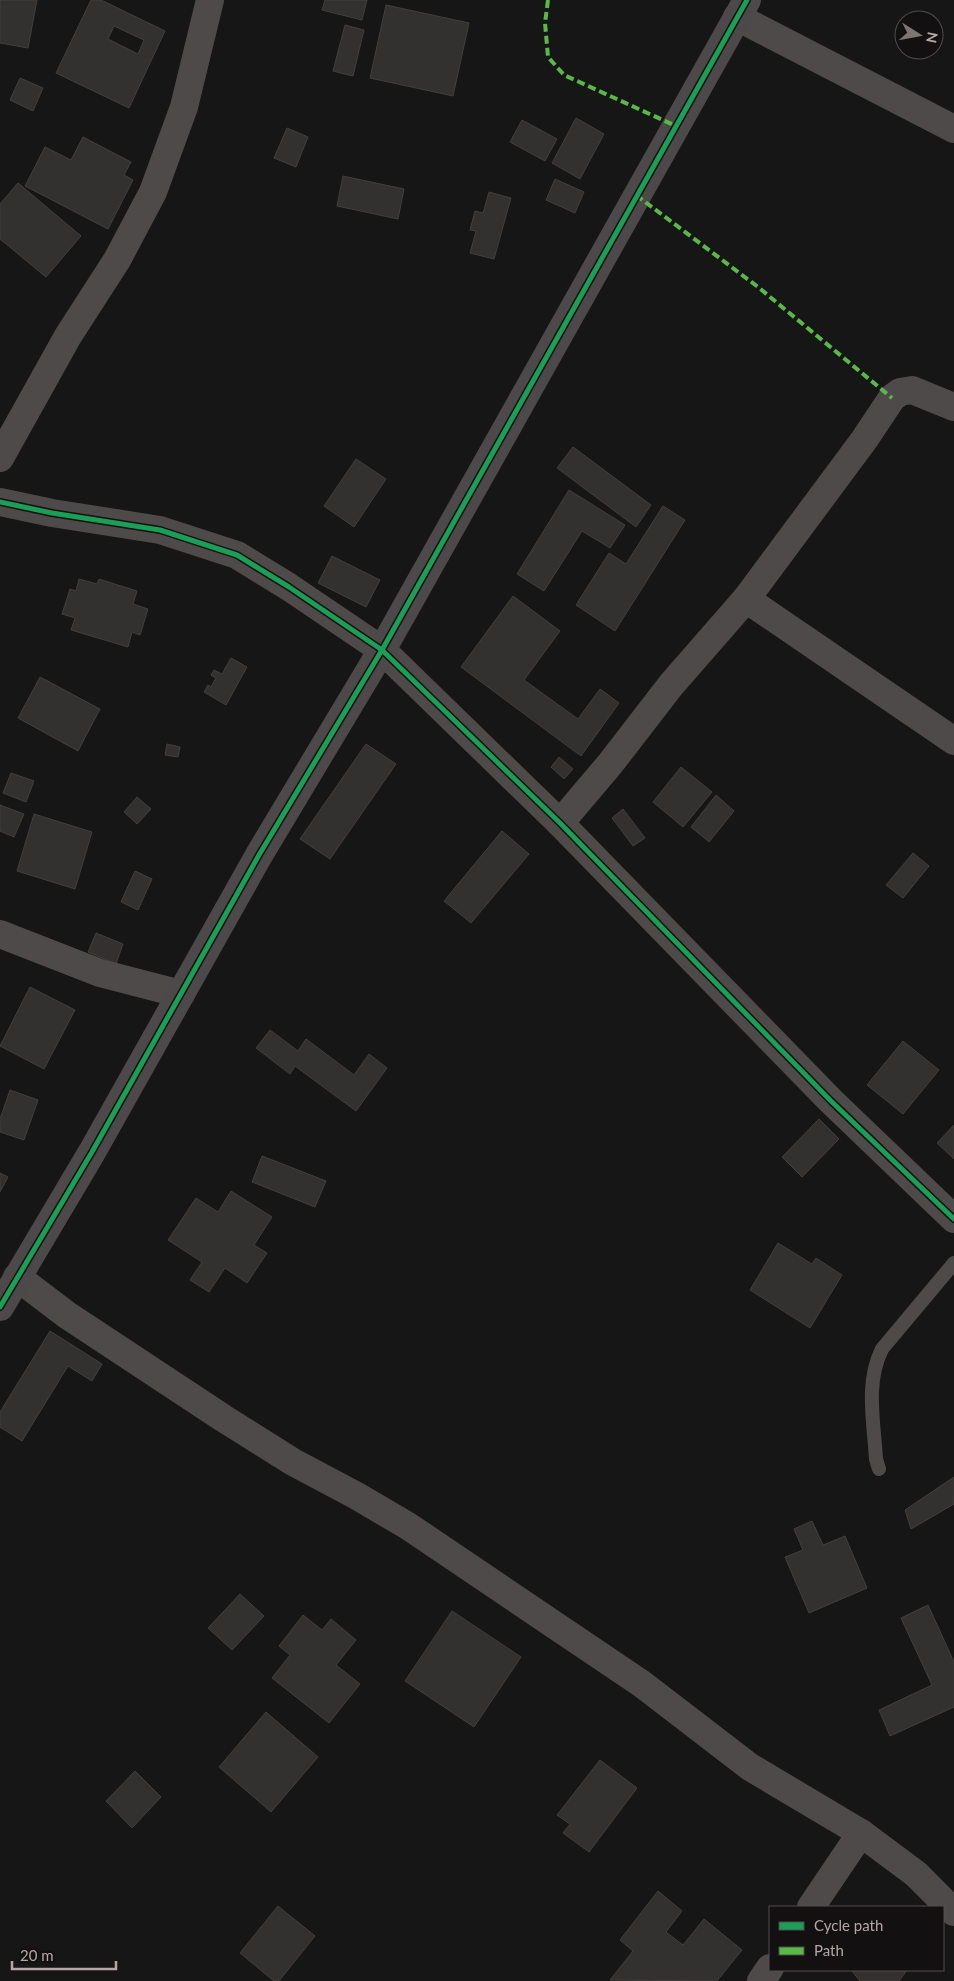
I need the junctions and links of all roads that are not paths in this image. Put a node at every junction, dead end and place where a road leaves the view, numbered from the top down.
1 (210, 0) edge
2 (742, 9) edge
3 (954, 129) edge
4 (954, 407) edge
5 (0, 458) edge
6 (0, 502) edge
7 (746, 599) junction
8 (382, 650) junction
9 (954, 741) edge
10 (560, 823) junction
11 (0, 934) edge
12 (181, 994) junction
13 (954, 1219) edge
14 (954, 1262) edge
15 (18, 1277) junction
16 (0, 1308) edge
17 (879, 1468) dead end
18 (861, 1833) junction
19 (812, 1906) edge
20 (954, 1912) edge
21 (769, 1969) edge
22 (761, 1981) edge

1 - 5 street
2 - 3 street
2 - 8 street
4 - 7 street
6 - 8 street
7 - 9 street
7 - 10 street
8 - 10 street
8 - 12 street
10 - 13 street
11 - 12 street
12 - 15 street
14 - 17 lane
15 - 16 street
15 - 18 street
18 - 19 street
18 - 20 street
21 - 22 street

